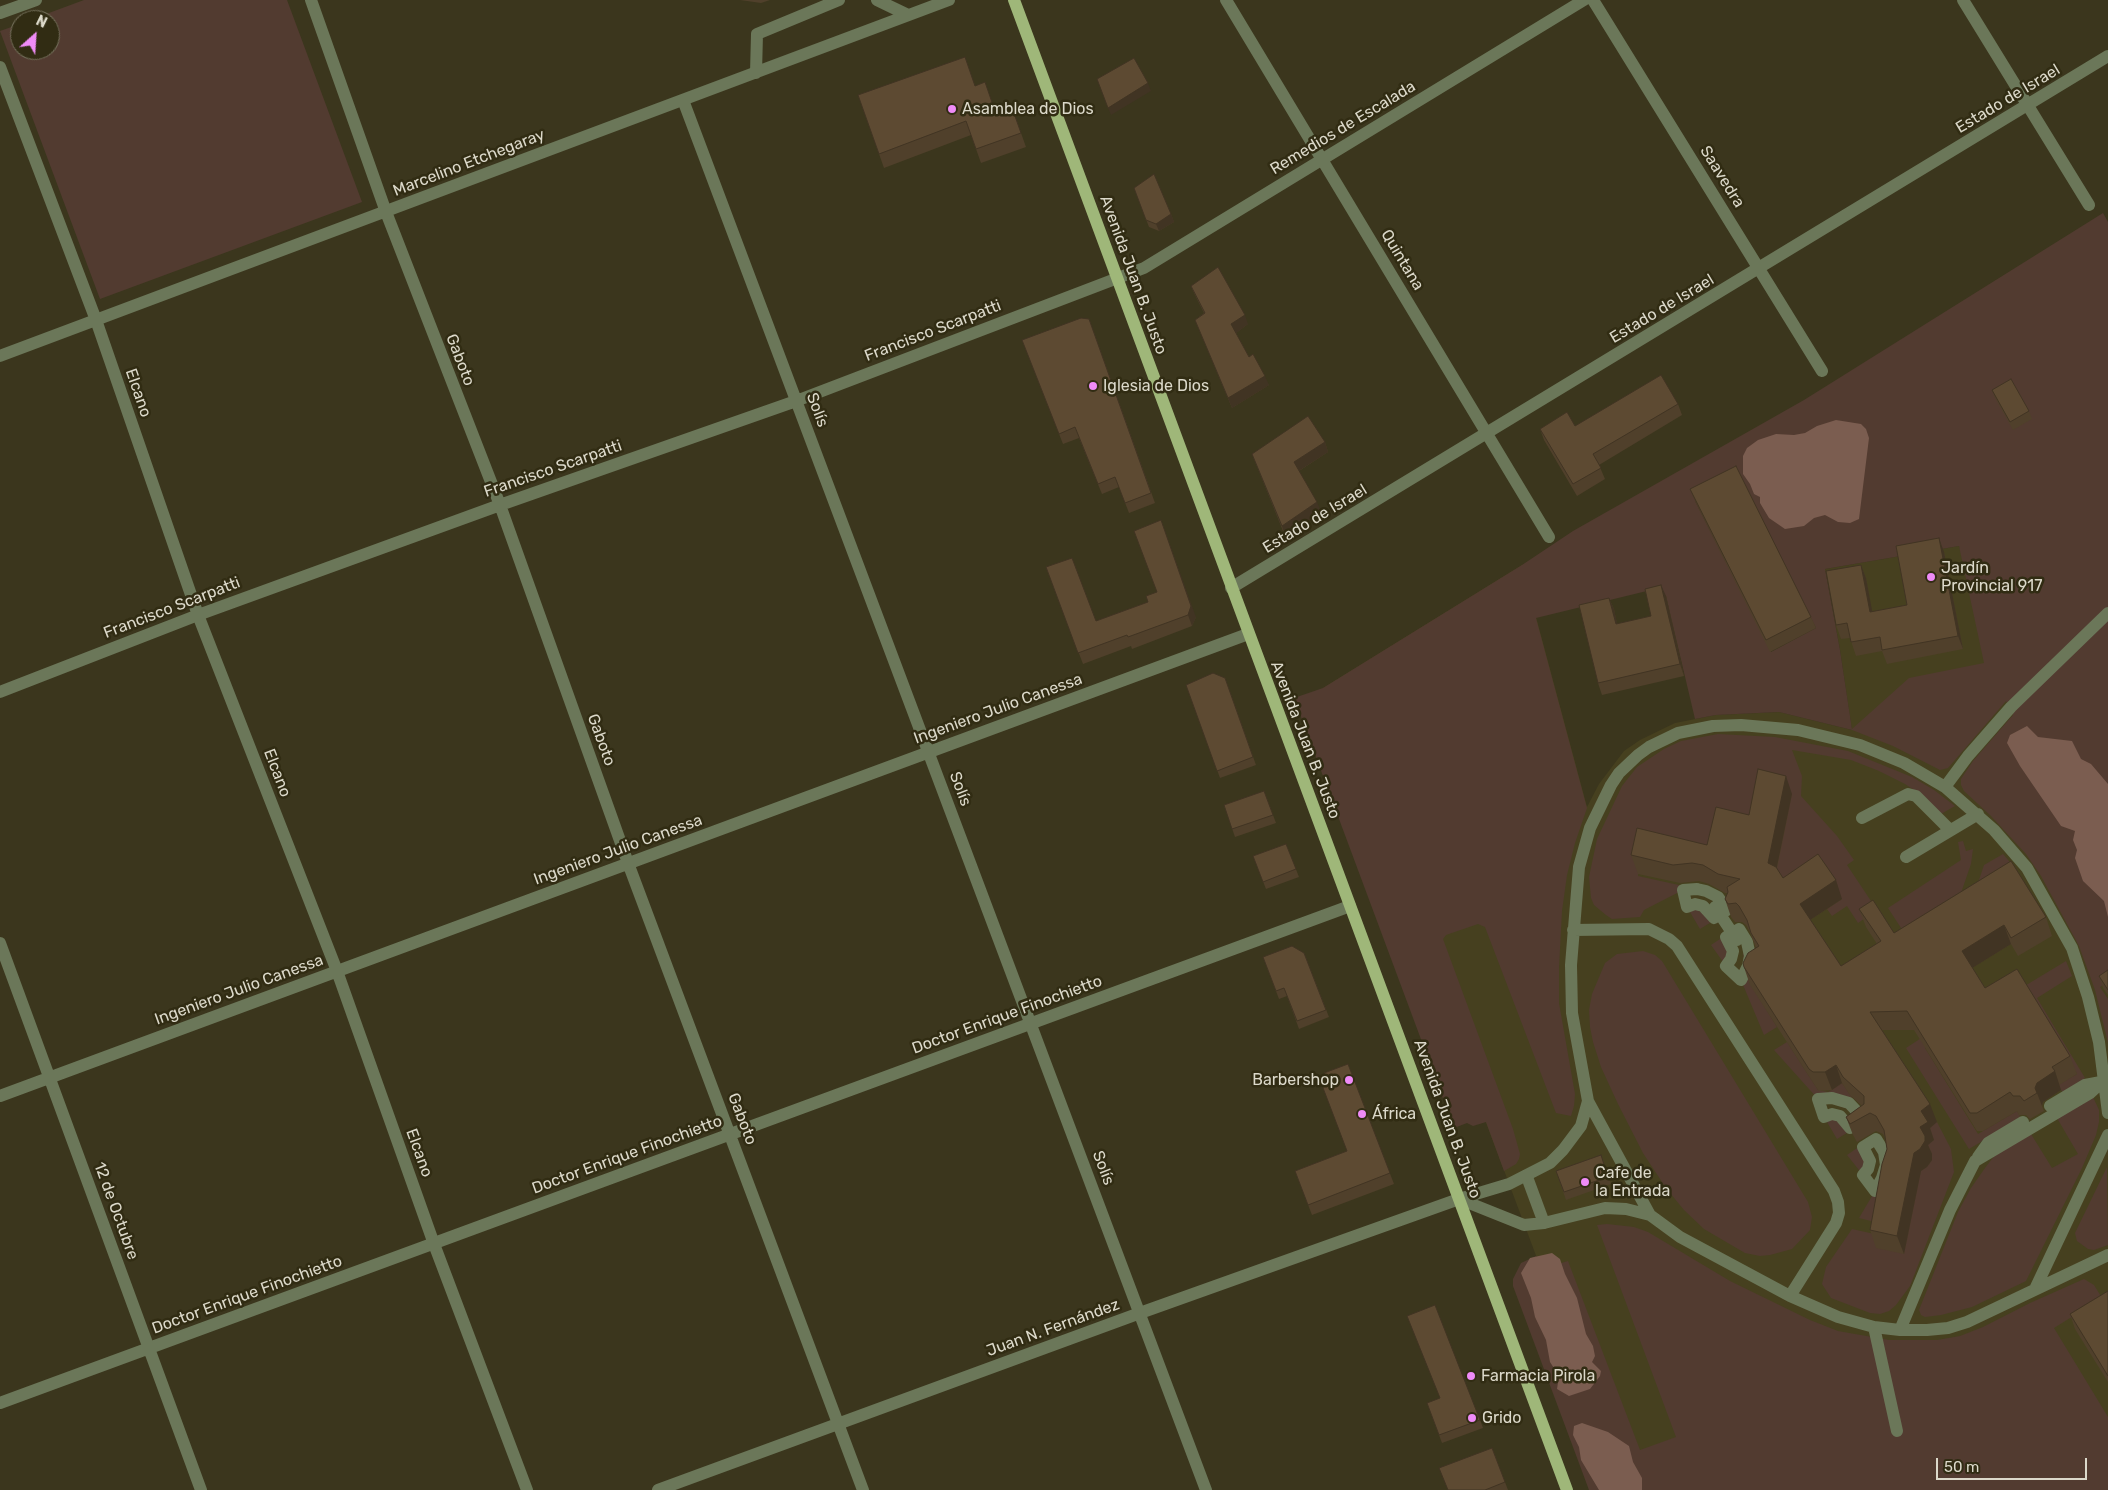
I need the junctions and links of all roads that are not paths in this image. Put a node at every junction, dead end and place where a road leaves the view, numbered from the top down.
1 (36, 0) edge
2 (310, 0) edge
3 (839, 0) edge
4 (877, 0) edge
5 (949, 0) edge
6 (1014, 0) edge
7 (1226, 0) edge
8 (1584, 0) edge
9 (1593, 0) edge
10 (1963, 0) edge
11 (0, 13) edge
12 (908, 15) junction
13 (2108, 56) edge
14 (0, 67) edge
15 (756, 72) junction
16 (683, 100) junction
17 (2028, 105) junction
18 (1322, 159) junction
19 (2089, 205) dead end
20 (386, 212) junction
21 (1759, 269) junction
22 (1117, 278) junction
23 (96, 320) junction
24 (0, 356) edge
25 (1822, 371) dead end
26 (796, 401) junction
27 (1488, 434) junction
28 (500, 505) junction
29 (1549, 537) dead end
30 (1231, 588) junction
31 (2108, 613) edge
32 (198, 615) junction
33 (1248, 634) junction
34 (0, 692) edge
35 (928, 752) junction
36 (1945, 787) junction
37 (1978, 814) junction
38 (1862, 818) dead end
39 (1950, 830) junction
40 (1906, 857) dead end
41 (628, 863) junction
42 (1685, 898) dead end
43 (1350, 906) junction
44 (1573, 930) junction
45 (0, 943) edge
46 (337, 971) junction
47 (1733, 973) dead end
48 (1031, 1024) junction
49 (49, 1078) junction
50 (2103, 1081) junction
51 (0, 1096) edge
52 (1588, 1101) junction
53 (2050, 1106) dead end
54 (1821, 1108) dead end
55 (2108, 1113) edge
56 (2023, 1122) edge
57 (730, 1134) junction
58 (2108, 1135) edge
59 (1975, 1161) junction
60 (1527, 1177) junction
61 (1869, 1183) dead end
62 (1460, 1199) junction
63 (1650, 1215) junction
64 (1544, 1223) junction
65 (434, 1244) junction
66 (2108, 1255) edge
67 (2035, 1289) junction
68 (1790, 1296) junction
69 (1140, 1313) junction
70 (1874, 1327) junction
71 (1900, 1330) junction
72 (149, 1348) junction
73 (0, 1403) edge
74 (838, 1424) junction
75 (1897, 1431) dead end
76 (201, 1490) edge
77 (527, 1490) edge
78 (658, 1490) edge
79 (863, 1490) edge
80 (1206, 1490) edge
81 (1567, 1490) edge

1 - 11 street
2 - 20 street, Gaboto
3 - 15 street
4 - 12 street
5 - 12 street, Marcelino Etchegaray
6 - 22 main road, Avenida Juan B. Justo
7 - 18 street, Quintana
8 - 18 street, Remedios de Escalada
9 - 21 street, Saavedra
10 - 17 street
12 - 15 street, Marcelino Etchegaray
13 - 17 street, Estado de Israel
14 - 23 street, Elcano
15 - 16 street, Marcelino Etchegaray
16 - 20 street, Marcelino Etchegaray
16 - 26 street, Solís
17 - 19 street
17 - 21 street, Estado de Israel
18 - 22 street, Remedios de Escalada
18 - 27 street, Quintana
20 - 23 street, Marcelino Etchegaray
20 - 28 street, Gaboto
21 - 25 street, Saavedra
21 - 27 street, Estado de Israel
22 - 26 street, Francisco Scarpatti
22 - 30 main road, Avenida Juan B. Justo
23 - 24 street, Marcelino Etchegaray
23 - 32 street, Elcano
26 - 28 street, Francisco Scarpatti
26 - 35 street, Solís
27 - 29 street, Quintana
27 - 30 street, Estado de Israel
28 - 32 street, Francisco Scarpatti
28 - 41 street, Gaboto
30 - 33 main road, Avenida Juan B. Justo
31 - 36 street
32 - 34 street, Francisco Scarpatti
32 - 46 street, Elcano
33 - 35 street, Ingeniero Julio Canessa
33 - 43 main road, Avenida Juan B. Justo
35 - 41 street, Ingeniero Julio Canessa
35 - 48 street, Solís
36 - 37 street
36 - 44 street
37 - 39 street
37 - 50 street
38 - 39 street
39 - 40 street
41 - 46 street, Ingeniero Julio Canessa
41 - 57 street, Gaboto
42 - 47 street
43 - 48 street, Doctor Enrique Finochietto
43 - 62 main road, Avenida Juan B. Justo
44 - 52 street
44 - 68 street
45 - 49 street, 12 de Octubre
46 - 49 street, Ingeniero Julio Canessa
46 - 65 street, Elcano
48 - 57 street, Doctor Enrique Finochietto
48 - 69 street, Solís
49 - 51 street, Ingeniero Julio Canessa
49 - 72 street, 12 de Octubre
50 - 53 street
50 - 55 street
50 - 59 street
52 - 60 street, Juan N. Fernández
52 - 63 street
54 - 61 street
56 - 59 street
57 - 65 street, Doctor Enrique Finochietto
57 - 74 street, Gaboto
58 - 67 street
59 - 71 street
60 - 62 street, Juan N. Fernández
60 - 64 street
62 - 64 street
62 - 69 street, Juan N. Fernández
62 - 81 main road, Avenida Juan B. Justo
63 - 64 street
63 - 68 street
65 - 72 street, Doctor Enrique Finochietto
65 - 77 street, Elcano
66 - 67 street
67 - 71 street
68 - 70 street
69 - 74 street, Juan N. Fernández
69 - 80 street, Solís
70 - 71 street
70 - 75 street
72 - 73 street, Doctor Enrique Finochietto
72 - 76 street, 12 de Octubre
74 - 78 street, Juan N. Fernández
74 - 79 street, Gaboto

